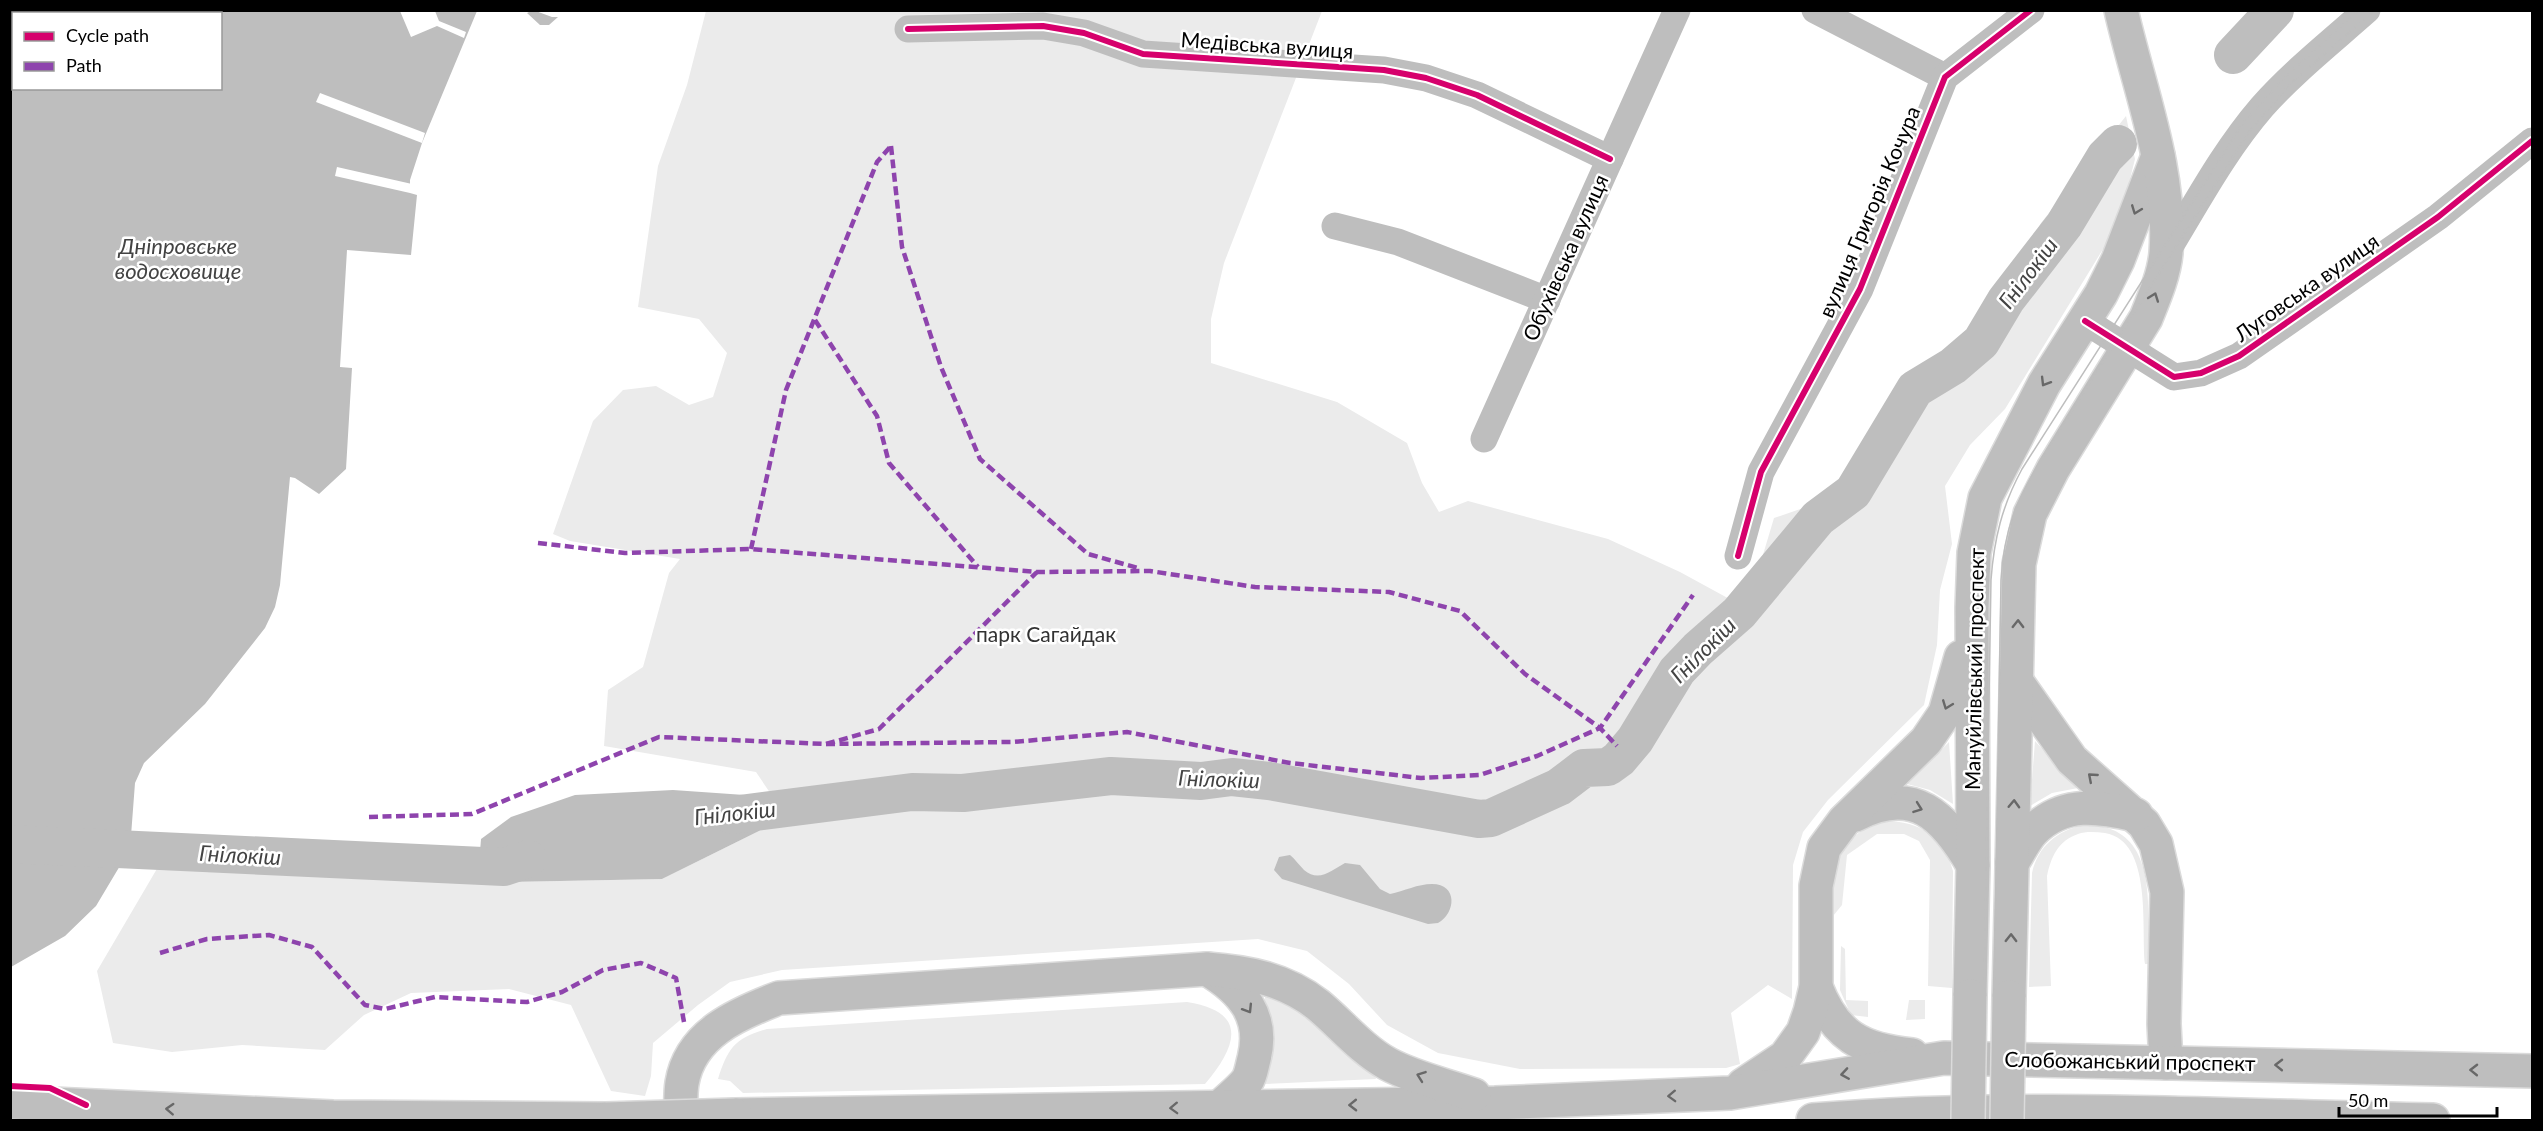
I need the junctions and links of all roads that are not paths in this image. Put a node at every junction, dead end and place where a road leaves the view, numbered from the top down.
1 (1677, 10) edge
2 (1815, 10) edge
3 (2031, 10) edge
4 (2121, 10) edge
5 (2367, 10) edge
6 (908, 29) dead end
7 (1945, 77) junction
8 (2532, 141) edge
9 (2158, 156) junction
10 (1610, 159) junction
11 (1335, 226) dead end
12 (2166, 253) junction
13 (1547, 300) junction
14 (2085, 321) junction
15 (2129, 350) junction
16 (1484, 439) dead end
17 (1738, 556) dead end
18 (1972, 608) junction
19 (2017, 682) junction
20 (2136, 816) junction
21 (1844, 821) junction
22 (2012, 863) junction
23 (1973, 865) junction
24 (1207, 969) junction
25 (1816, 987) junction
26 (1944, 1058) junction
27 (2166, 1063) junction
28 (2532, 1071) edge
29 (1730, 1093) junction
30 (10, 1102) edge
31 (1495, 1103) junction
32 (1220, 1107) junction
33 (1897, 1113) junction
34 (681, 1120) edge
35 (1813, 1120) edge
36 (1968, 1120) edge
37 (2007, 1120) edge
38 (2433, 1120) edge

1 - 10 street, Обухівська вулиця
2 - 7 street
3 - 7 street
4 - 9 main road, Мануйлівський проспект
5 - 12 street
6 - 10 street, Медівська вулиця
7 - 17 street, вулиця Григорія Кочура
8 - 15 street, Луговська вулиця
9 - 12 main road, Мануйлівський проспект
9 -> 14 main road, Мануйлівський проспект
10 - 13 street, Обухівська вулиця
11 - 13 street
15 -> 12 main road, Мануйлівський проспект
13 - 16 street, Обухівська вулиця
14 - 15 street, Луговська вулиця
14 -> 18 main road, Мануйлівський проспект
19 -> 15 main road, Мануйлівський проспект
18 -> 21 main road
18 - 23 main road, Мануйлівський проспект
20 -> 19 main road
22 -> 19 main road, Мануйлівський проспект
20 - 22 main road
20 - 27 main road
21 -> 23 main road
21 - 25 main road
37 -> 22 main road, Мануйлівський проспект, bridge
23 - 36 main road, Мануйлівський проспект, bridge
31 -> 24 main road
24 -> 32 main road
24 - 34 main road
25 - 26 main road
25 - 29 main road
26 - 27 main road, Слобожанський проспект
26 -> 29 main road, Слобожанський проспект
28 -> 27 main road, Слобожанський проспект
29 -> 31 main road, Слобожанський проспект
29 - 33 main road, Слобожанський проспект
32 -> 30 main road, Слобожанський проспект, bridge
31 -> 32 main road, Слобожанський проспект
33 - 35 main road, Слобожанський проспект
33 - 38 main road, Слобожанський проспект

